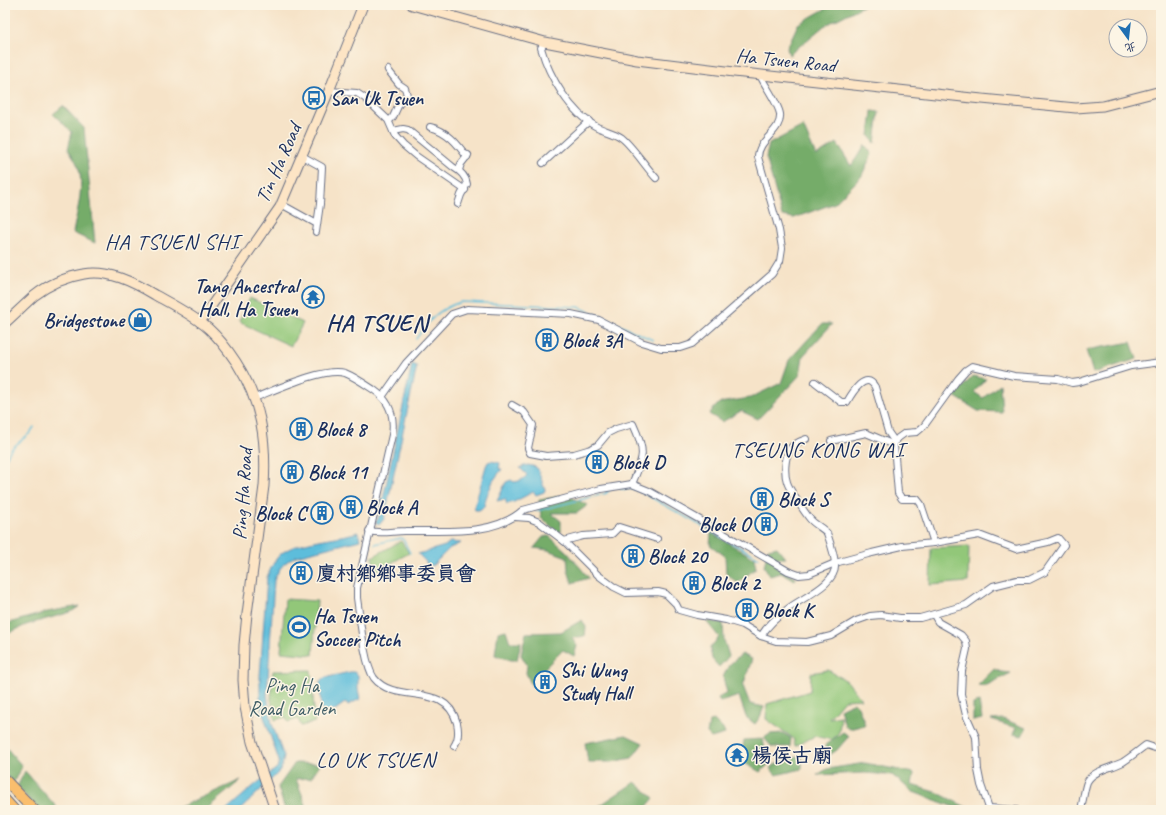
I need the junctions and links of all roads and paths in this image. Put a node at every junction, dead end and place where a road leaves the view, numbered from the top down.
1 (363, 5) edge
2 (412, 5) edge
3 (545, 42) junction
4 (388, 70) dead end
5 (760, 75) junction
6 (329, 91) junction
7 (1161, 91) edge
8 (389, 121) junction
9 (589, 121) junction
10 (430, 127) dead end
11 (393, 131) junction
12 (302, 156) junction
13 (543, 163) dead end
14 (459, 170) junction
15 (656, 178) dead end
16 (465, 190) junction
17 (281, 204) junction
18 (458, 204) dead end
19 (317, 224) junction
20 (316, 232) dead end
21 (200, 322) junction
22 (5, 323) edge
23 (1161, 362) edge
24 (815, 382) dead end
25 (382, 397) junction
26 (254, 398) junction
27 (512, 405) dead end
28 (806, 439) dead end
29 (832, 441) dead end
30 (895, 443) junction
31 (632, 484) junction
32 (515, 518) junction
33 (369, 531) junction
34 (657, 539) dead end
35 (564, 541) junction
36 (934, 543) junction
37 (835, 564) junction
38 (934, 615) junction
39 (761, 636) junction
40 (454, 746) dead end
41 (1161, 750) edge
42 (5, 780) edge
43 (5, 800) edge
44 (14, 810) edge
45 (34, 810) edge
46 (275, 810) edge
47 (1016, 810) edge
48 (1080, 810) edge

1 - 6 street, Tin Ha Road
2 - 3 street, Ha Tsuen Road
3 - 5 street, Ha Tsuen Road
3 - 9 street
4 - 8 street
5 - 7 street, Ha Tsuen Road
5 - 25 street
6 - 8 street
6 - 12 street, Tin Ha Road
8 - 11 street
9 - 13 street
9 - 15 street
10 - 14 street
11 - 14 street
11 - 16 street
12 - 17 street, Tin Ha Road
12 - 19 street
14 - 16 street
16 - 18 street
17 - 19 street
17 - 21 street, Tin Ha Road
19 - 20 street
21 - 22 street, Ping Ha Road
21 - 26 street, Ping Ha Road
23 - 30 street
24 - 30 street
25 - 26 street
25 - 33 street
26 - 46 street, Ping Ha Road
27 - 31 street
28 - 37 street
29 - 30 street
30 - 36 street
31 - 32 street
31 - 37 street
32 - 33 street
32 - 35 street
33 - 40 street
34 - 35 street
35 - 39 street
36 - 37 street
36 - 38 street
37 - 39 street
38 - 39 street
38 - 47 street
41 - 48 street
42 - 45 main road
43 - 44 main road

